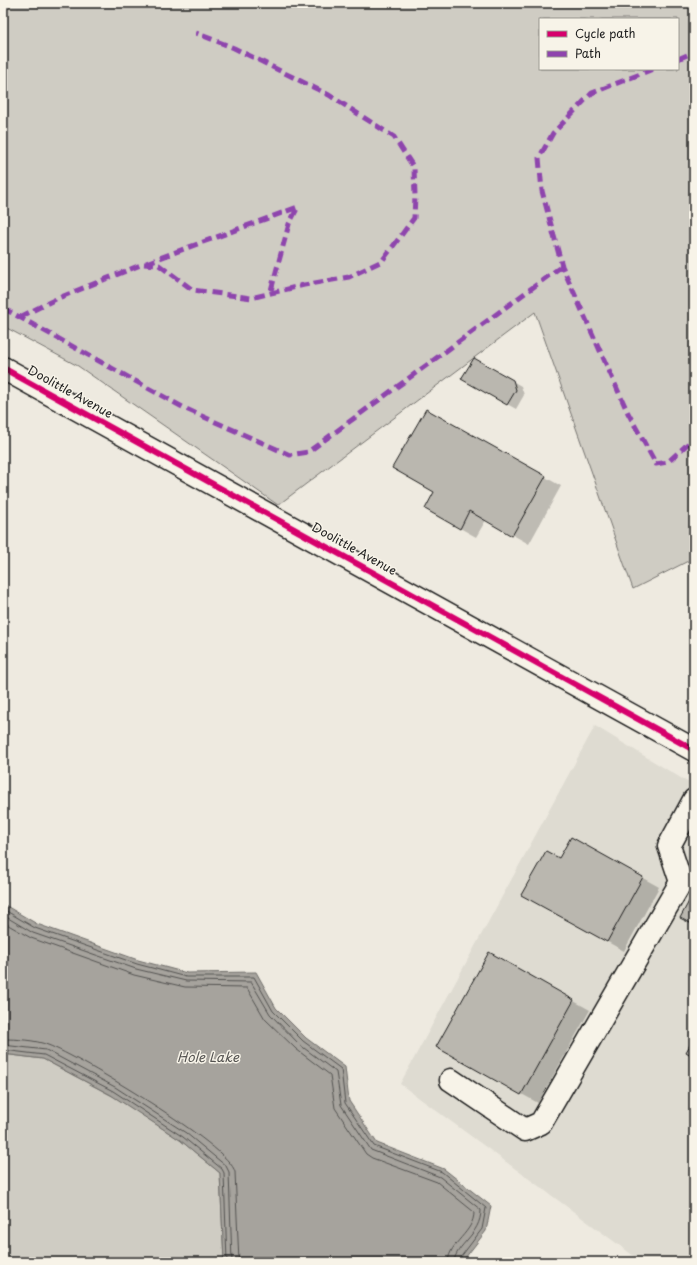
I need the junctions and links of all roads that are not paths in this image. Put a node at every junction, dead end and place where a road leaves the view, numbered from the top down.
1 (3, 368) edge
2 (694, 750) edge
3 (694, 800) edge
4 (451, 1080) dead end

1 - 2 street, Doolittle Avenue
3 - 4 street

